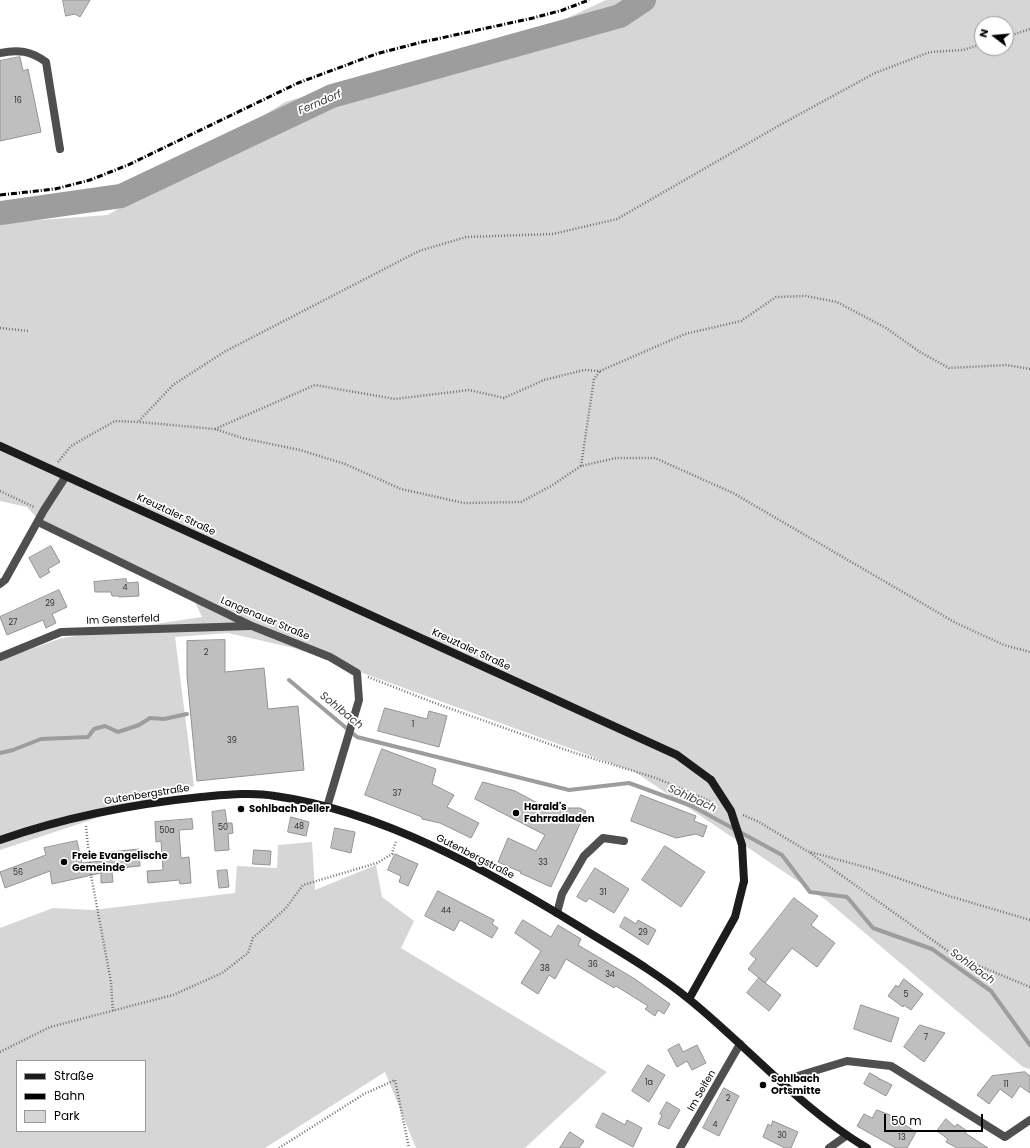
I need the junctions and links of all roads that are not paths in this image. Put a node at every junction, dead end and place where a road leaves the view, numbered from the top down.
1 (0, 53) edge
2 (60, 149) dead end
3 (0, 446) edge
4 (66, 476) junction
5 (38, 522) junction
6 (0, 584) edge
7 (252, 626) junction
8 (0, 657) edge
9 (327, 808) junction
10 (0, 840) edge
11 (624, 841) dead end
12 (557, 913) junction
13 (689, 999) junction
14 (740, 1044) junction
15 (781, 1081) junction
16 (1030, 1120) edge
17 (846, 1136) junction
18 (680, 1148) edge
19 (829, 1148) edge
20 (867, 1148) edge

1 - 2 street
3 - 4 street, Kreuztaler Straße
4 - 5 street
4 - 13 street, Kreuztaler Straße, bridge
5 - 6 street
5 - 7 street, Langenauer Straße
7 - 8 street, Im Gensterfeld
7 - 9 street, Langenauer Straße
9 - 10 street, Gutenbergstraße
9 - 12 street, Gutenbergstraße
11 - 12 street
12 - 13 street, Gutenbergstraße
13 - 14 street, Gutenbergstraße
14 - 15 street, Gutenbergstraße
14 - 18 street, Im Seifen
15 - 16 street
15 - 17 street, Gutenbergstraße
17 - 19 street
17 - 20 street, Gutenbergstraße

